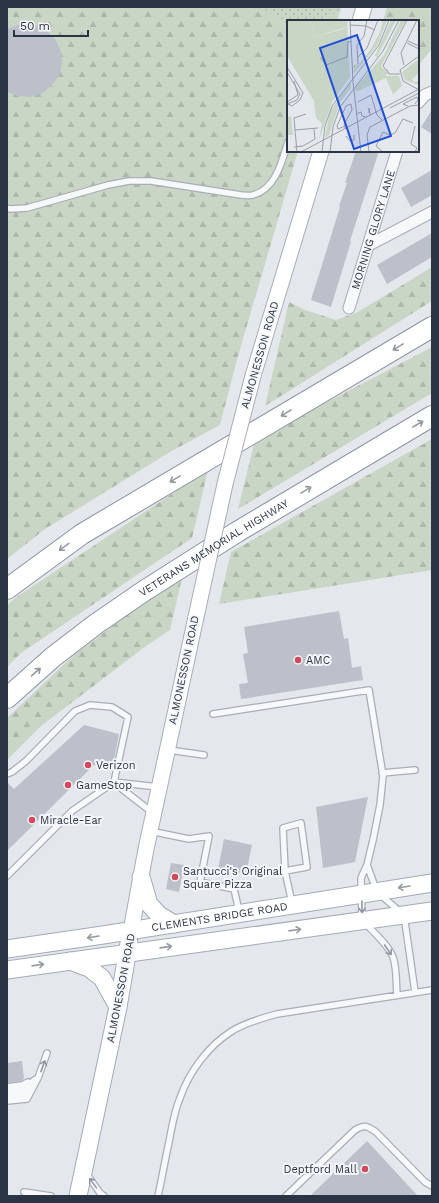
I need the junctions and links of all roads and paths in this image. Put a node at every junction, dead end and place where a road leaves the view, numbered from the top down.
1 (364, 7) edge
2 (360, 20) edge
3 (432, 92) edge
4 (419, 102) edge
5 (287, 145) edge
6 (321, 152) edge
7 (397, 152) edge
8 (7, 208) edge
9 (432, 212) edge
10 (369, 245) junction
11 (350, 308) dead end
12 (432, 327) edge
13 (432, 416) edge
14 (7, 588) edge
15 (7, 698) edge
16 (212, 714) dead end
17 (167, 750) junction
18 (204, 755) dead end
19 (415, 770) dead end
20 (382, 773) junction
21 (7, 774) edge
22 (114, 782) junction
23 (159, 787) junction
24 (153, 813) junction
25 (150, 831) junction
26 (367, 865) junction
27 (285, 871) junction
28 (7, 876) edge
29 (141, 877) junction
30 (432, 883) edge
31 (369, 893) junction
32 (292, 905) junction
33 (432, 911) edge
34 (240, 914) junction
35 (404, 915) junction
36 (362, 920) junction
37 (174, 924) junction
38 (131, 931) junction
39 (7, 950) edge
40 (128, 952) junction
41 (69, 961) junction
42 (7, 970) edge
43 (432, 990) edge
44 (415, 992) junction
45 (397, 995) junction
46 (118, 1007) junction
47 (47, 1053) dead end
48 (38, 1078) junction
49 (7, 1087) edge
50 (7, 1091) edge
51 (7, 1096) edge
52 (7, 1101) edge
53 (83, 1169) junction
54 (432, 1186) edge
55 (24, 1192) dead end
56 (51, 1196) edge
57 (78, 1196) edge
58 (104, 1196) edge
59 (158, 1196) edge
60 (286, 1196) edge

1 - 2 main road
3 - 4 street
5 - 8 lane
6 - 17 main road, ALMONESSON ROAD, bridge
7 - 10 street, MORNING GLORY LANE
9 - 10 street
10 - 11 street, MORNING GLORY LANE
12 -> 14 highway
15 -> 13 highway, VETERANS MEMORIAL HIGHWAY
16 - 20 lane
17 - 18 lane
17 - 23 main road, ALMONESSON ROAD
19 - 20 lane
20 - 26 lane
21 - 22 lane
22 - 23 lane
22 - 24 lane
22 - 28 lane
23 - 24 main road, ALMONESSON ROAD
24 - 25 main road, ALMONESSON ROAD
25 - 29 main road, ALMONESSON ROAD
25 - 34 lane
26 - 31 lane
26 - 31 lane
27 - 27 lane
27 - 32 lane
29 - 37 main road
29 - 38 main road, ALMONESSON ROAD
30 -> 31 main road, CLEMENTS BRIDGE ROAD
31 - 32 main road, CLEMENTS BRIDGE ROAD
31 - 35 lane
31 -> 36 lane
32 - 34 main road, CLEMENTS BRIDGE ROAD
33 - 35 main road, CLEMENTS BRIDGE ROAD
34 - 37 main road, CLEMENTS BRIDGE ROAD
35 - 36 main road, CLEMENTS BRIDGE ROAD
35 - 44 lane
40 -> 36 main road, CLEMENTS BRIDGE ROAD
36 -> 45 lane
37 - 38 main road, CLEMENTS BRIDGE ROAD
38 -> 39 main road, CLEMENTS BRIDGE ROAD
38 - 40 main road, ALMONESSON ROAD
40 - 41 main road, CLEMENTS BRIDGE ROAD
40 - 46 main road, ALMONESSON ROAD
42 -> 41 main road, CLEMENTS BRIDGE ROAD
41 - 46 main road
43 - 44 lane
44 - 45 lane
45 - 59 lane
46 - 53 main road, ALMONESSON ROAD
48 -> 47 lane
48 - 49 lane
48 - 50 lane
48 - 51 lane
48 - 52 lane
53 - 57 main road, ALMONESSON ROAD
58 -> 53 lane
54 - 60 lane
55 - 56 lane

